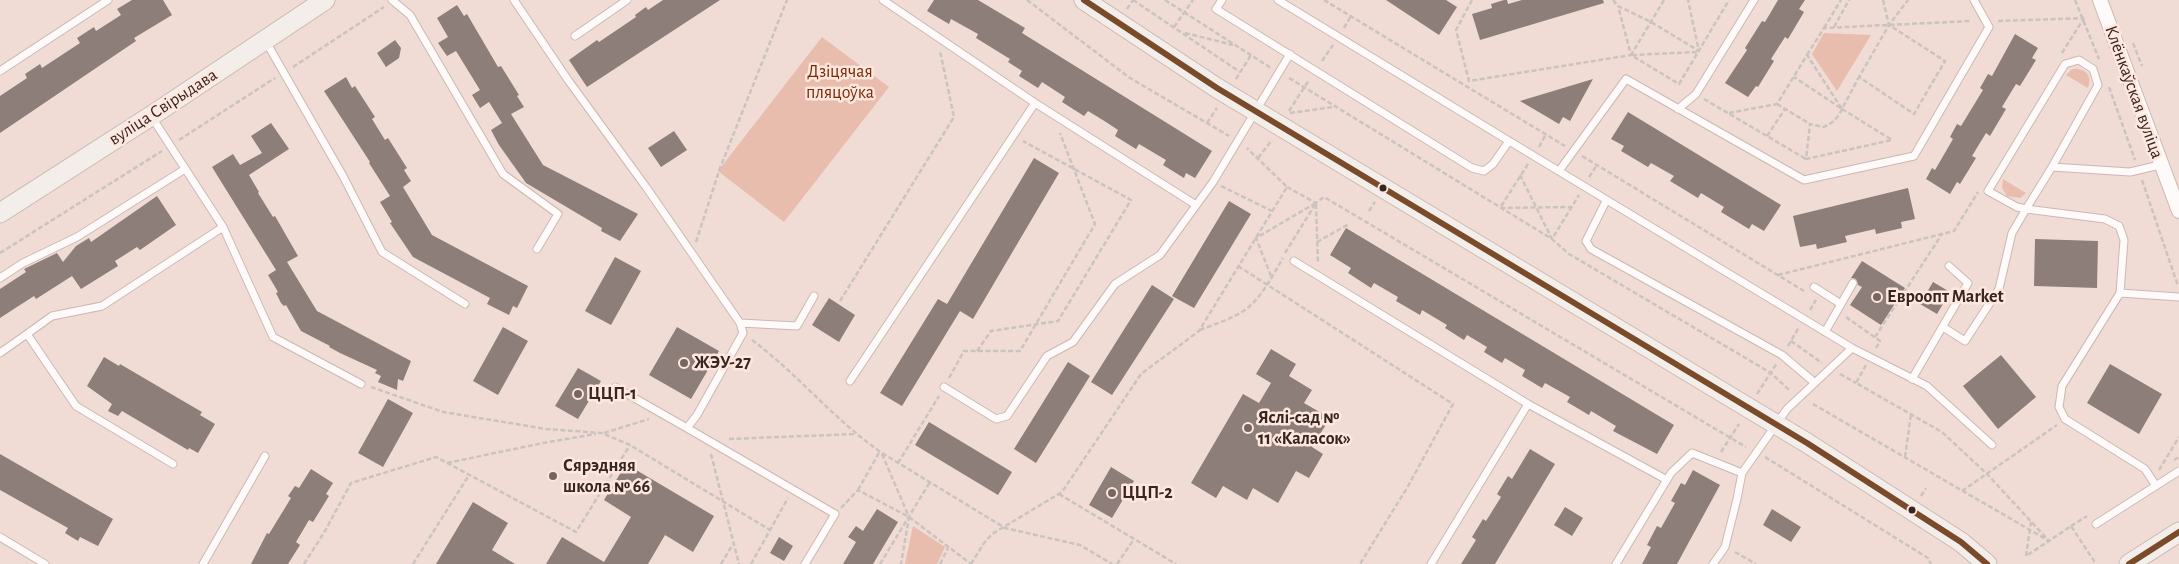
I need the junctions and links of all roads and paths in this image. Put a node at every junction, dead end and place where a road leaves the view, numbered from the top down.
1 (108, 0) edge
2 (325, 0) edge
3 (392, 0) edge
4 (514, 0) edge
5 (627, 0) edge
6 (787, 0) edge
7 (883, 0) edge
8 (1027, 0) edge
9 (1084, 0) edge
10 (1133, 0) edge
11 (1165, 0) edge
12 (1193, 0) edge
13 (1222, 0) edge
14 (1278, 0) edge
15 (1324, 0) edge
16 (1472, 0) edge
17 (1613, 0) edge
18 (1664, 0) edge
19 (1688, 0) edge
20 (1729, 0) edge
21 (1754, 0) edge
22 (1841, 0) edge
23 (1849, 0) edge
24 (1883, 0) edge
25 (1908, 0) edge
26 (1974, 0) edge
27 (2075, 0) edge
28 (2100, 0) edge
29 (1618, 6) junction
30 (1183, 13) junction
31 (2084, 18) junction
32 (1651, 22) junction
33 (1889, 25) junction
34 (1174, 27) junction
35 (1824, 28) junction
36 (1834, 28) junction
37 (1181, 32) junction
38 (575, 36) dead end
39 (937, 36) junction
40 (265, 40) junction
41 (1237, 46) junction
42 (1699, 52) junction
43 (1290, 54) junction
44 (1251, 55) junction
45 (1631, 55) junction
46 (1807, 55) junction
47 (2061, 56) dead end
48 (2100, 62) dead end
49 (0, 71) edge
50 (285, 72) junction
51 (1240, 72) junction
52 (1279, 72) junction
53 (1794, 77) junction
54 (1859, 77) junction
55 (1235, 80) dead end
56 (2106, 80) dead end
57 (1696, 94) junction
58 (1035, 102) junction
59 (1777, 104) junction
60 (1334, 107) junction
61 (1218, 108) dead end
62 (1678, 109) junction
63 (1785, 109) junction
64 (1842, 110) junction
65 (1256, 112) junction
66 (1288, 113) dead end
67 (1729, 113) junction
68 (1053, 114) junction
69 (151, 116) junction
70 (1208, 123) junction
71 (1810, 124) junction
72 (1546, 134) junction
73 (1013, 135) junction
74 (1231, 136) dead end
75 (1767, 136) junction
76 (1272, 140) dead end
77 (1509, 141) junction
78 (171, 145) junction
79 (1244, 145) dead end
80 (1573, 151) junction
81 (1533, 156) junction
82 (1258, 158) junction
83 (1806, 159) junction
84 (2136, 164) dead end
85 (1597, 165) junction
86 (2160, 165) junction
87 (2052, 167) junction
88 (185, 169) junction
89 (1074, 169) junction
90 (1559, 171) junction
91 (1520, 175) junction
92 (2141, 176) dead end
93 (1213, 182) junction
94 (1287, 187) junction
95 (1584, 187) junction
96 (1980, 190) dead end
97 (1606, 201) junction
98 (1316, 203) junction
99 (1196, 205) junction
100 (1536, 207) junction
101 (1572, 207) junction
102 (1500, 208) junction
103 (2026, 209) junction
104 (1272, 211) junction
105 (2179, 211) edge
106 (0, 212) edge
107 (1349, 224) dead end
108 (223, 227) junction
109 (1942, 234) junction
110 (1256, 238) junction
111 (1552, 240) junction
112 (1317, 242) junction
113 (536, 249) dead end
114 (0, 252) edge
115 (692, 256) junction
116 (1294, 261) dead end
117 (1238, 266) junction
118 (1949, 266) dead end
119 (1317, 275) junction
120 (1778, 275) junction
121 (1271, 277) junction
122 (0, 278) edge
123 (1853, 283) dead end
124 (1267, 284) junction
125 (1814, 287) dead end
126 (2179, 288) edge
127 (2120, 293) junction
128 (1809, 294) dead end
129 (814, 296) dead end
130 (2179, 298) edge
131 (840, 301) dead end
132 (465, 304) dead end
133 (1839, 307) junction
134 (1805, 318) junction
135 (740, 323) junction
136 (1035, 325) junction
137 (1942, 327) junction
138 (1199, 331) junction
139 (1824, 332) junction
140 (743, 333) junction
141 (27, 334) junction
142 (1875, 337) junction
143 (1852, 348) junction
144 (977, 351) junction
145 (0, 353) edge
146 (1782, 355) junction
147 (1870, 358) junction
148 (1771, 373) junction
149 (1912, 378) junction
150 (850, 381) dead end
151 (1815, 383) junction
152 (360, 384) joint
153 (615, 387) dead end
154 (944, 387) junction
155 (1789, 390) dead end
156 (1757, 394) dead end
157 (1528, 404) junction
158 (1813, 404) dead end
159 (1911, 414) junction
160 (665, 415) junction
161 (2065, 420) junction
162 (1738, 424) dead end
163 (1776, 424) junction
164 (687, 428) junction
165 (602, 434) junction
166 (855, 434) junction
167 (1730, 437) junction
168 (2179, 437) edge
169 (708, 440) junction
170 (630, 445) junction
171 (1992, 445) dead end
172 (1746, 448) dead end
173 (881, 452) junction
174 (265, 456) dead end
175 (1764, 456) dead end
176 (1905, 458) junction
177 (1715, 461) junction
178 (447, 463) junction
179 (898, 463) junction
180 (173, 464) dead end
181 (2159, 470) dead end
182 (2179, 471) edge
183 (1742, 474) junction
184 (469, 475) junction
185 (1988, 475) junction
186 (1667, 480) junction
187 (930, 482) junction
188 (2156, 486) junction
189 (792, 489) junction
190 (858, 490) junction
191 (1962, 491) junction
192 (1059, 494) junction
193 (723, 501) junction
194 (835, 514) junction
195 (909, 517) junction
196 (2031, 522) junction
197 (2096, 524) dead end
198 (1004, 528) junction
199 (770, 530) junction
200 (2030, 531) junction
201 (2179, 532) edge
202 (0, 538) edge
203 (1134, 539) junction
204 (2049, 541) junction
205 (733, 543) junction
206 (948, 547) junction
207 (1725, 547) junction
208 (46, 564) edge
209 (203, 564) edge
210 (304, 564) edge
211 (413, 564) edge
212 (721, 564) edge
213 (739, 564) edge
214 (751, 564) edge
215 (805, 564) edge
216 (880, 564) edge
217 (902, 564) edge
218 (940, 564) edge
219 (971, 564) edge
220 (1112, 564) edge
221 (1117, 564) edge
222 (1176, 564) edge
223 (1360, 564) edge
224 (1431, 564) edge
225 (1616, 564) edge
226 (1713, 564) edge
227 (1756, 564) edge
228 (1932, 564) edge
229 (1987, 564) edge
230 (2096, 564) edge
231 (2129, 564) edge

1 - 49 lane
2 - 40 main road, вуліца Свірыдава
3 - 50 path
3 - 113 lane
4 - 115 lane
5 - 38 lane
6 - 115 path
7 - 39 lane
8 - 70 path
9 - 65 main road
10 - 34 path
11 - 30 path
12 - 30 path
13 - 43 lane
14 - 77 lane
15 - 72 path
16 - 45 path
17 - 29 path
18 - 32 path
19 - 42 path
20 - 42 path
21 - 57 lane
22 - 35 path
23 - 36 path
24 - 33 path
25 - 33 path
26 - 62 lane
27 - 31 path
28 - 86 street, Клёнкаўская вуліца
29 - 32 path
29 - 45 path
30 - 34 path
30 - 41 path
31 - 47 path
31 - 48 path
32 - 42 path
32 - 45 path
33 - 36 path
33 - 54 path
33 - 54 path
34 - 37 path
35 - 36 path
35 - 46 path
37 - 41 path
37 - 51 path
39 - 58 lane
39 - 131 path
40 - 50 lane
40 - 69 main road, вуліца Свірыдава
41 - 44 path
42 - 45 path
42 - 45 path
43 - 52 lane
43 - 77 lane
44 - 51 path
44 - 52 path
46 - 53 path
46 - 64 path
50 - 78 path
50 - 132 lane
51 - 55 path
52 - 60 path
52 - 65 lane
53 - 59 path
53 - 64 path
54 - 64 path
56 - 84 path
57 - 62 lane
57 - 67 path
58 - 68 lane
58 - 73 lane
59 - 63 path
59 - 67 path
60 - 66 path
60 - 102 path
61 - 70 path
62 - 80 lane
63 - 71 path
63 - 75 path
64 - 71 path
64 - 83 path
65 - 93 lane
65 - 163 main road
67 - 75 path
68 - 89 path
68 - 99 lane
69 - 78 lane
69 - 106 main road, вуліца Свірыдава
70 - 74 path
71 - 83 path
72 - 80 path
72 - 81 path
73 - 89 path
73 - 150 lane
75 - 83 path
76 - 82 path
77 - 81 lane
78 - 88 lane
78 - 114 path
79 - 82 path
80 - 85 path
80 - 90 lane
81 - 90 lane
81 - 91 path
82 - 94 path
85 - 95 path
85 - 120 path
86 - 87 lane
86 - 105 street, Клёнкаўская вуліца
87 - 103 lane
87 - 103 lane
88 - 108 lane
88 - 122 lane
89 - 136 path
89 - 136 path
90 - 95 lane
91 - 100 path
91 - 102 path
92 - 126 path
93 - 99 lane
93 - 104 path
94 - 98 path
94 - 104 path
95 - 97 lane
95 - 101 path
96 - 109 path
97 - 134 lane
97 - 146 lane
98 - 110 path
98 - 112 path
98 - 121 path
98 - 167 path
99 - 154 lane
100 - 101 path
100 - 102 path
100 - 111 path
101 - 111 path
102 - 111 path
103 - 127 lane
103 - 137 lane
104 - 110 path
107 - 112 path
108 - 141 lane
108 - 152 lane
109 - 120 path
109 - 142 path
110 - 117 path
110 - 121 path
111 - 148 path
112 - 119 path
115 - 135 lane
116 - 119 lane
117 - 124 path
117 - 138 path
118 - 137 lane
119 - 157 lane
120 - 128 path
121 - 124 path
123 - 133 lane
124 - 138 path
124 - 223 path
125 - 133 lane
127 - 130 lane
127 - 161 lane
129 - 135 lane
133 - 134 path
133 - 139 lane
133 - 142 path
134 - 139 lane
134 - 146 path
135 - 140 lane
136 - 144 path
136 - 144 path
137 - 149 lane
138 - 192 path
139 - 143 lane
140 - 164 lane
140 - 166 path
141 - 145 lane
141 - 180 lane
142 - 147 path
143 - 147 lane
143 - 151 lane
144 - 154 path
146 - 148 path
146 - 151 lane
147 - 149 lane
147 - 159 path
148 - 155 path
148 - 156 path
149 - 171 lane
151 - 163 lane
152 - 165 path
153 - 160 lane
154 - 179 path
157 - 186 lane
157 - 224 lane
158 - 176 path
159 - 176 path
159 - 185 path
160 - 164 lane
160 - 165 path
161 - 185 path
161 - 188 lane
162 - 167 path
163 - 183 lane
163 - 229 main road
164 - 169 lane
165 - 170 path
165 - 178 path
166 - 169 path
166 - 173 path
167 - 172 path
167 - 177 path
168 - 181 path
169 - 189 lane
169 - 193 path
170 - 184 path
170 - 193 path
173 - 179 path
173 - 190 path
173 - 195 path
174 - 209 lane
175 - 228 path
176 - 191 path
177 - 183 lane
177 - 186 lane
178 - 184 path
178 - 210 path
179 - 187 path
182 - 188 lane
183 - 207 lane
184 - 211 path
185 - 191 path
185 - 196 path
186 - 225 lane
187 - 195 path
187 - 198 path
188 - 197 lane
189 - 194 lane
189 - 199 path
190 - 194 path
190 - 195 path
191 - 200 path
192 - 198 path
192 - 203 path
193 - 199 path
193 - 205 path
194 - 215 lane
195 - 206 path
195 - 216 path
195 - 217 path
196 - 200 path
196 - 204 path
198 - 219 path
198 - 220 path
199 - 214 path
200 - 204 path
200 - 204 path
201 - 231 main road
202 - 208 lane
203 - 221 path
203 - 222 path
204 - 230 path
205 - 212 path
205 - 213 path
206 - 218 path
206 - 219 path
207 - 226 lane
207 - 227 path

